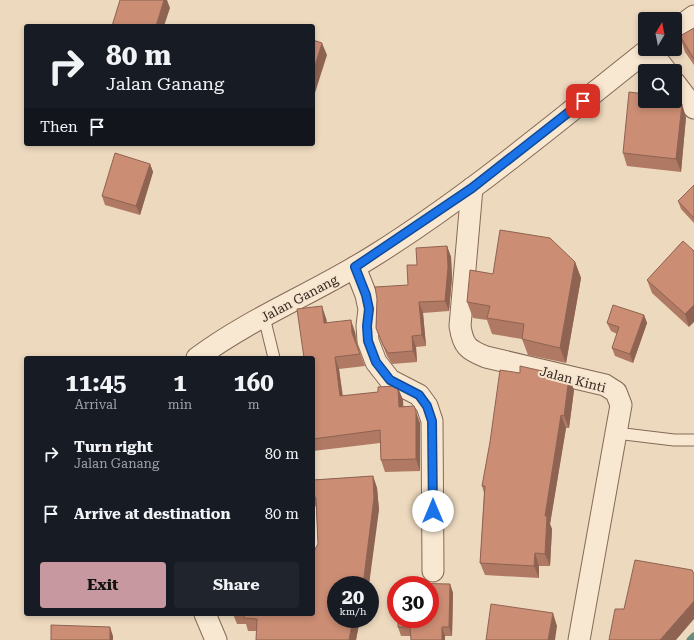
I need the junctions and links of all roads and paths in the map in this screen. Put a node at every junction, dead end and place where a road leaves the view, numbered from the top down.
1 (694, 16) edge
2 (682, 25) edge
3 (640, 56) edge
4 (654, 56) edge
5 (661, 64) edge
6 (682, 92) edge
7 (694, 108) edge
8 (472, 188) junction
9 (355, 267) junction
10 (264, 317) junction
11 (200, 356) edge
12 (274, 356) edge
13 (616, 433) junction
14 (694, 440) edge
15 (433, 571) dead end
16 (207, 616) edge
17 (216, 640) edge
18 (579, 640) edge

1 - 2 street
3 - 8 street, Jalan Ganang
4 - 5 street
6 - 7 street
8 - 9 street, Jalan Ganang
8 - 13 street, Jalan Kinti
9 - 10 street, Jalan Ganang
9 - 15 street
10 - 11 street, Jalan Ganang
10 - 12 lane
13 - 14 lane
13 - 18 street, Jalan Kinti
16 - 17 street

